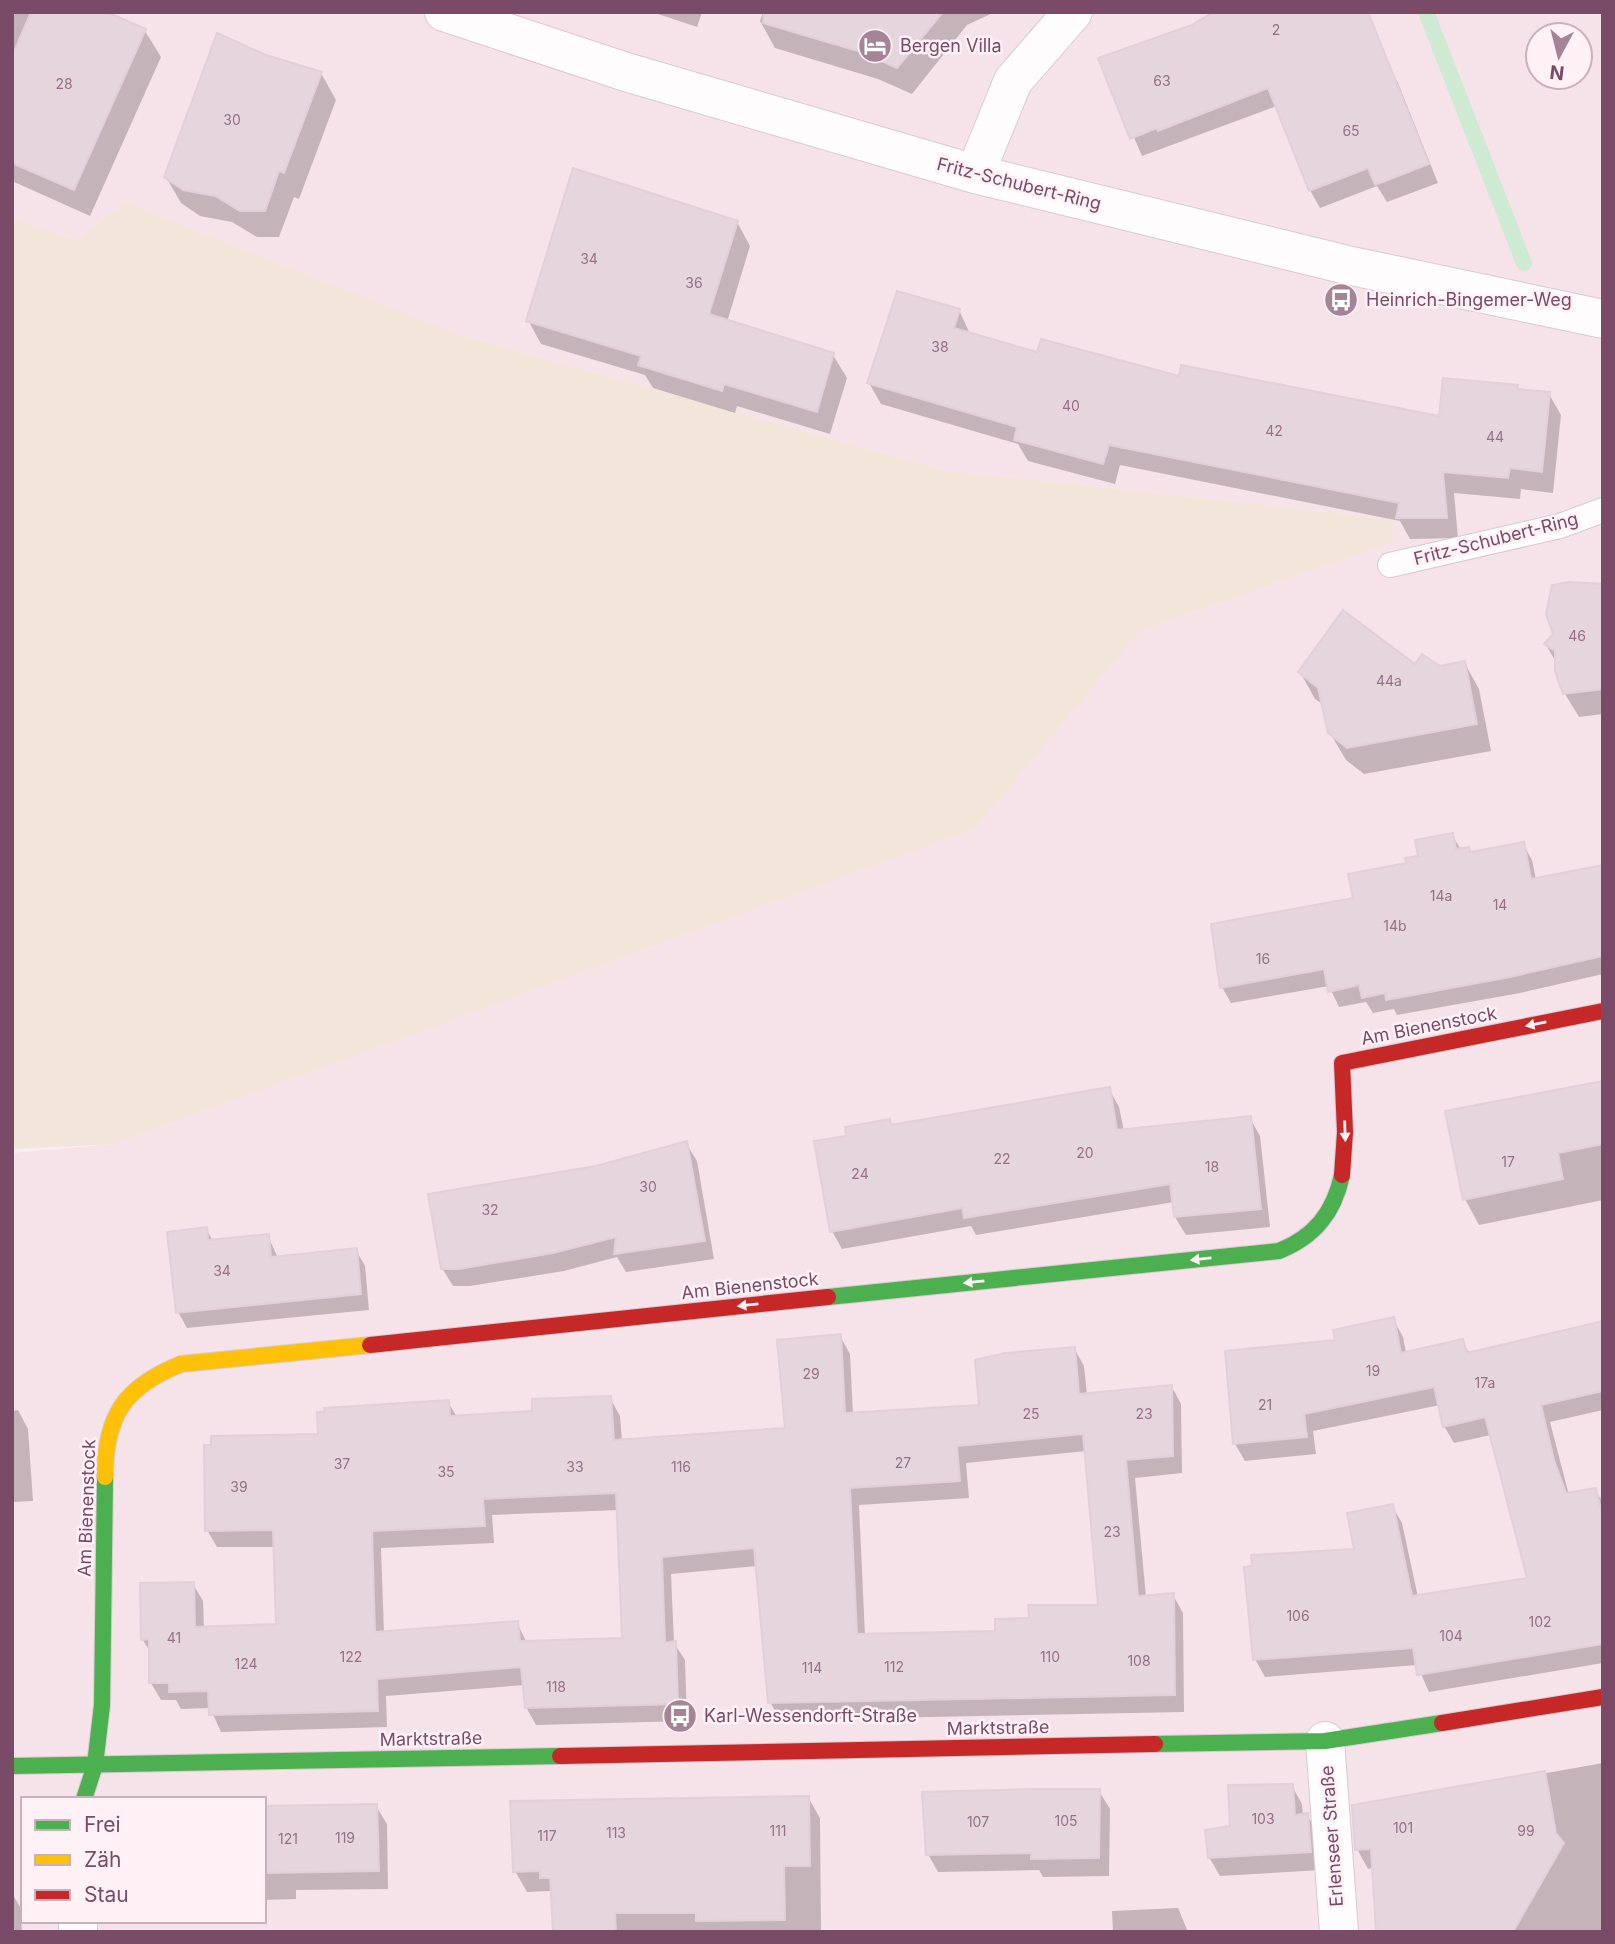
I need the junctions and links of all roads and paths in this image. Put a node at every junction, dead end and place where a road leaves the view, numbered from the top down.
1 (444, 12) edge
2 (1073, 12) edge
3 (975, 174) junction
4 (1603, 319) edge
5 (1603, 510) edge
6 (1390, 565) dead end
7 (1603, 1011) edge
8 (1603, 1697) edge
9 (1325, 1741) junction
10 (95, 1765) junction
11 (12, 1766) edge
12 (85, 1797) edge
13 (1339, 1932) edge

1 - 3 street, Fritz-Schubert-Ring
2 - 3 street
3 - 4 street, Fritz-Schubert-Ring
5 - 6 lane, Fritz-Schubert-Ring
7 -> 10 street, Am Bienenstock
8 - 9 street, Marktstraße
9 - 10 street, Marktstraße
9 - 13 street, Erlenseer Straße
10 - 11 street, Marktstraße
10 - 12 street

